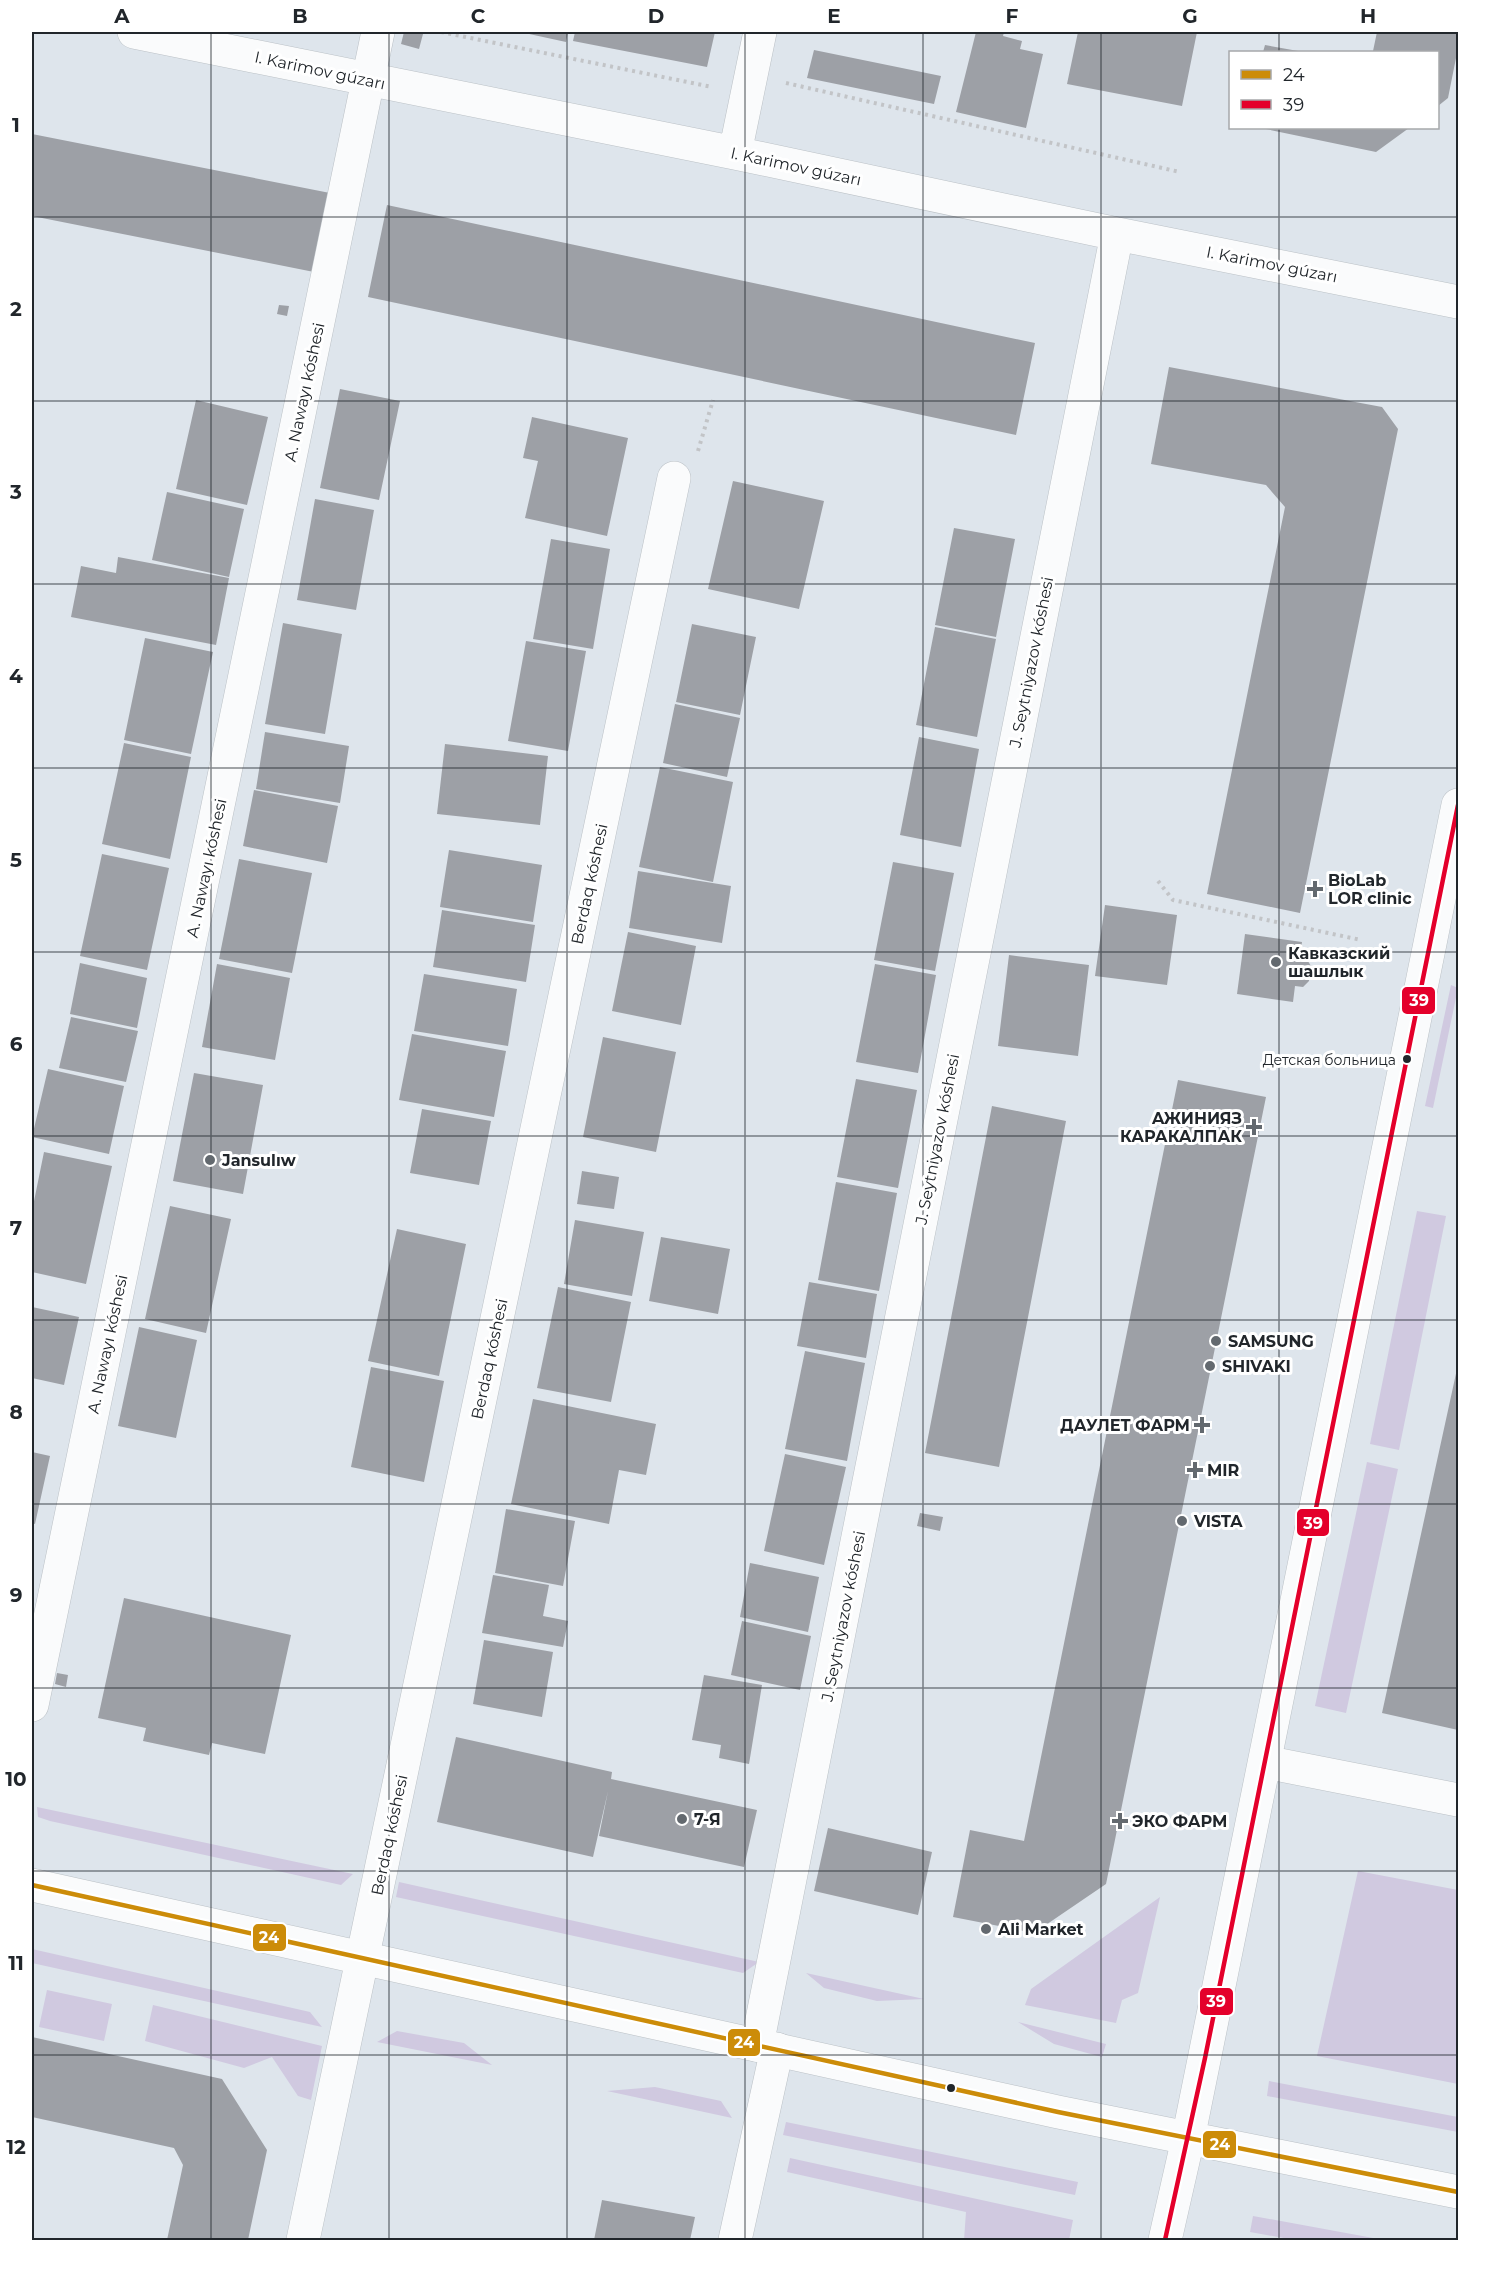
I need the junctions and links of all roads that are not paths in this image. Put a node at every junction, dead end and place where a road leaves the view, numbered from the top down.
1 (134, 32) edge
2 (378, 32) edge
3 (760, 32) edge
4 (368, 80) junction
5 (735, 153) junction
6 (1117, 234) junction
7 (1458, 302) edge
8 (674, 478) road end
9 (1458, 805) edge
10 (32, 1705) edge
11 (1265, 1762) junction
12 (1458, 1800) edge
13 (32, 1886) edge
14 (363, 1959) junction
15 (767, 2047) junction
16 (1188, 2139) junction
17 (1458, 2192) edge
18 (303, 2241) edge
19 (735, 2241) edge
20 (1165, 2241) edge

1 - 4 street, I. Karimov gúzarı
2 - 4 street, A. Nawayı kóshesi
3 - 5 street
4 - 5 street, I. Karimov gúzarı
4 - 10 street, A. Nawayı kóshesi
5 - 6 street, I. Karimov gúzarı
6 - 7 street, I. Karimov gúzarı
6 - 15 street, J. Seytniyazov kóshesi
8 - 14 street, Berdaq kóshesi
9 - 11 street
11 - 12 street
11 - 16 street
13 - 14 street
14 - 15 street
14 - 18 street, Berdaq kóshesi
15 - 16 street
15 - 19 street, J. Seytniyazov kóshesi
16 - 17 street
16 - 20 street

